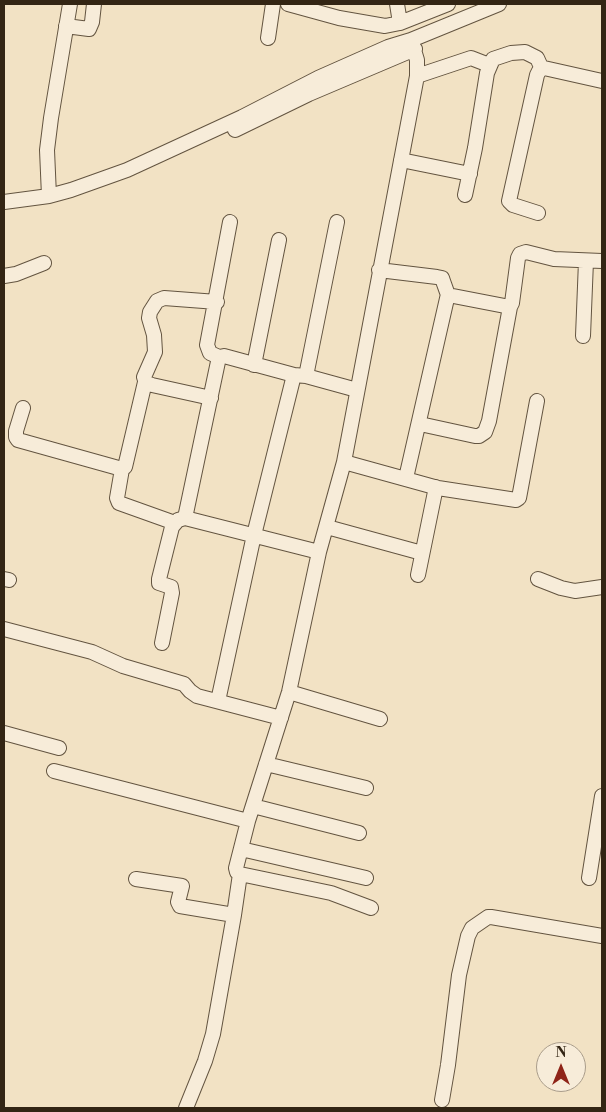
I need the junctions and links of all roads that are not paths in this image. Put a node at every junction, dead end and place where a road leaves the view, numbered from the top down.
1 (70, 4) edge
2 (94, 4) edge
3 (273, 4) edge
4 (288, 4) edge
5 (398, 4) edge
6 (448, 4) edge
7 (499, 4) edge
8 (400, 23) junction
9 (66, 26) junction
10 (268, 38) dead end
11 (413, 44) junction
12 (489, 65) junction
13 (542, 69) junction
14 (417, 76) junction
15 (602, 81) edge
16 (401, 160) junction
17 (470, 174) junction
18 (465, 195) dead end
19 (49, 196) junction
20 (4, 202) edge
21 (538, 213) dead end
22 (230, 222) dead end
23 (338, 222) dead end
24 (279, 240) dead end
25 (586, 261) junction
26 (602, 261) edge
27 (44, 263) dead end
28 (379, 270) junction
29 (4, 276) edge
30 (448, 294) junction
31 (217, 302) junction
32 (510, 307) junction
33 (582, 336) dead end
34 (219, 357) junction
35 (254, 365) junction
36 (300, 376) junction
37 (145, 382) junction
38 (357, 390) junction
39 (211, 398) junction
40 (537, 401) dead end
41 (22, 408) dead end
42 (420, 424) junction
43 (344, 462) junction
44 (122, 469) junction
45 (406, 478) junction
46 (436, 487) junction
47 (180, 520) junction
48 (327, 527) junction
49 (254, 535) junction
50 (319, 552) junction
51 (422, 553) junction
52 (418, 575) dead end
53 (538, 579) dead end
54 (602, 587) edge
55 (4, 629) edge
56 (162, 643) dead end
57 (289, 692) junction
58 (218, 701) junction
59 (281, 718) junction
60 (380, 719) dead end
61 (4, 733) edge
62 (59, 748) dead end
63 (266, 764) junction
64 (54, 771) dead end
65 (366, 788) dead end
66 (602, 796) edge
67 (253, 806) junction
68 (248, 821) junction
69 (359, 834) dead end
70 (598, 848) edge
71 (241, 850) junction
72 (240, 874) junction
73 (136, 878) dead end
74 (366, 878) dead end
75 (589, 878) dead end
76 (371, 908) dead end
77 (234, 915) junction
78 (602, 936) edge
79 (442, 1100) dead end
80 (186, 1108) edge

1 - 9 street
2 - 9 street
3 - 10 street
4 - 8 street
5 - 8 street
6 - 8 street
7 - 11 street
9 - 19 street
11 - 14 street
11 - 19 street
12 - 13 street
12 - 14 street
12 - 17 street
13 - 15 street
13 - 21 street
14 - 16 street
16 - 17 street
16 - 28 street
17 - 18 street
19 - 20 street
22 - 31 street
23 - 36 street
24 - 35 street
25 - 26 street
25 - 32 street
25 - 33 street
27 - 29 street
28 - 30 street
28 - 38 street
30 - 32 street
30 - 42 street
31 - 34 street
31 - 37 street
32 - 42 street
34 - 35 street
34 - 39 street
35 - 36 street
36 - 38 street
36 - 49 street
37 - 39 street
37 - 44 street
38 - 43 street
39 - 47 street
40 - 46 street
41 - 44 street
42 - 45 street
43 - 45 street
43 - 48 street
44 - 47 street
45 - 46 street
46 - 51 street
47 - 49 street
47 - 56 street
48 - 50 street
48 - 51 street
49 - 50 street
49 - 58 street
50 - 57 street
51 - 52 street
53 - 54 street
55 - 58 street
57 - 59 street
57 - 60 street
58 - 59 street
59 - 63 street
61 - 62 street
63 - 65 street
63 - 67 street
64 - 68 street
66 - 70 street
67 - 68 street
67 - 69 street
68 - 71 street
70 - 75 street
71 - 72 street
71 - 74 street
72 - 76 street
72 - 77 street
73 - 77 street
77 - 80 street
78 - 79 street

